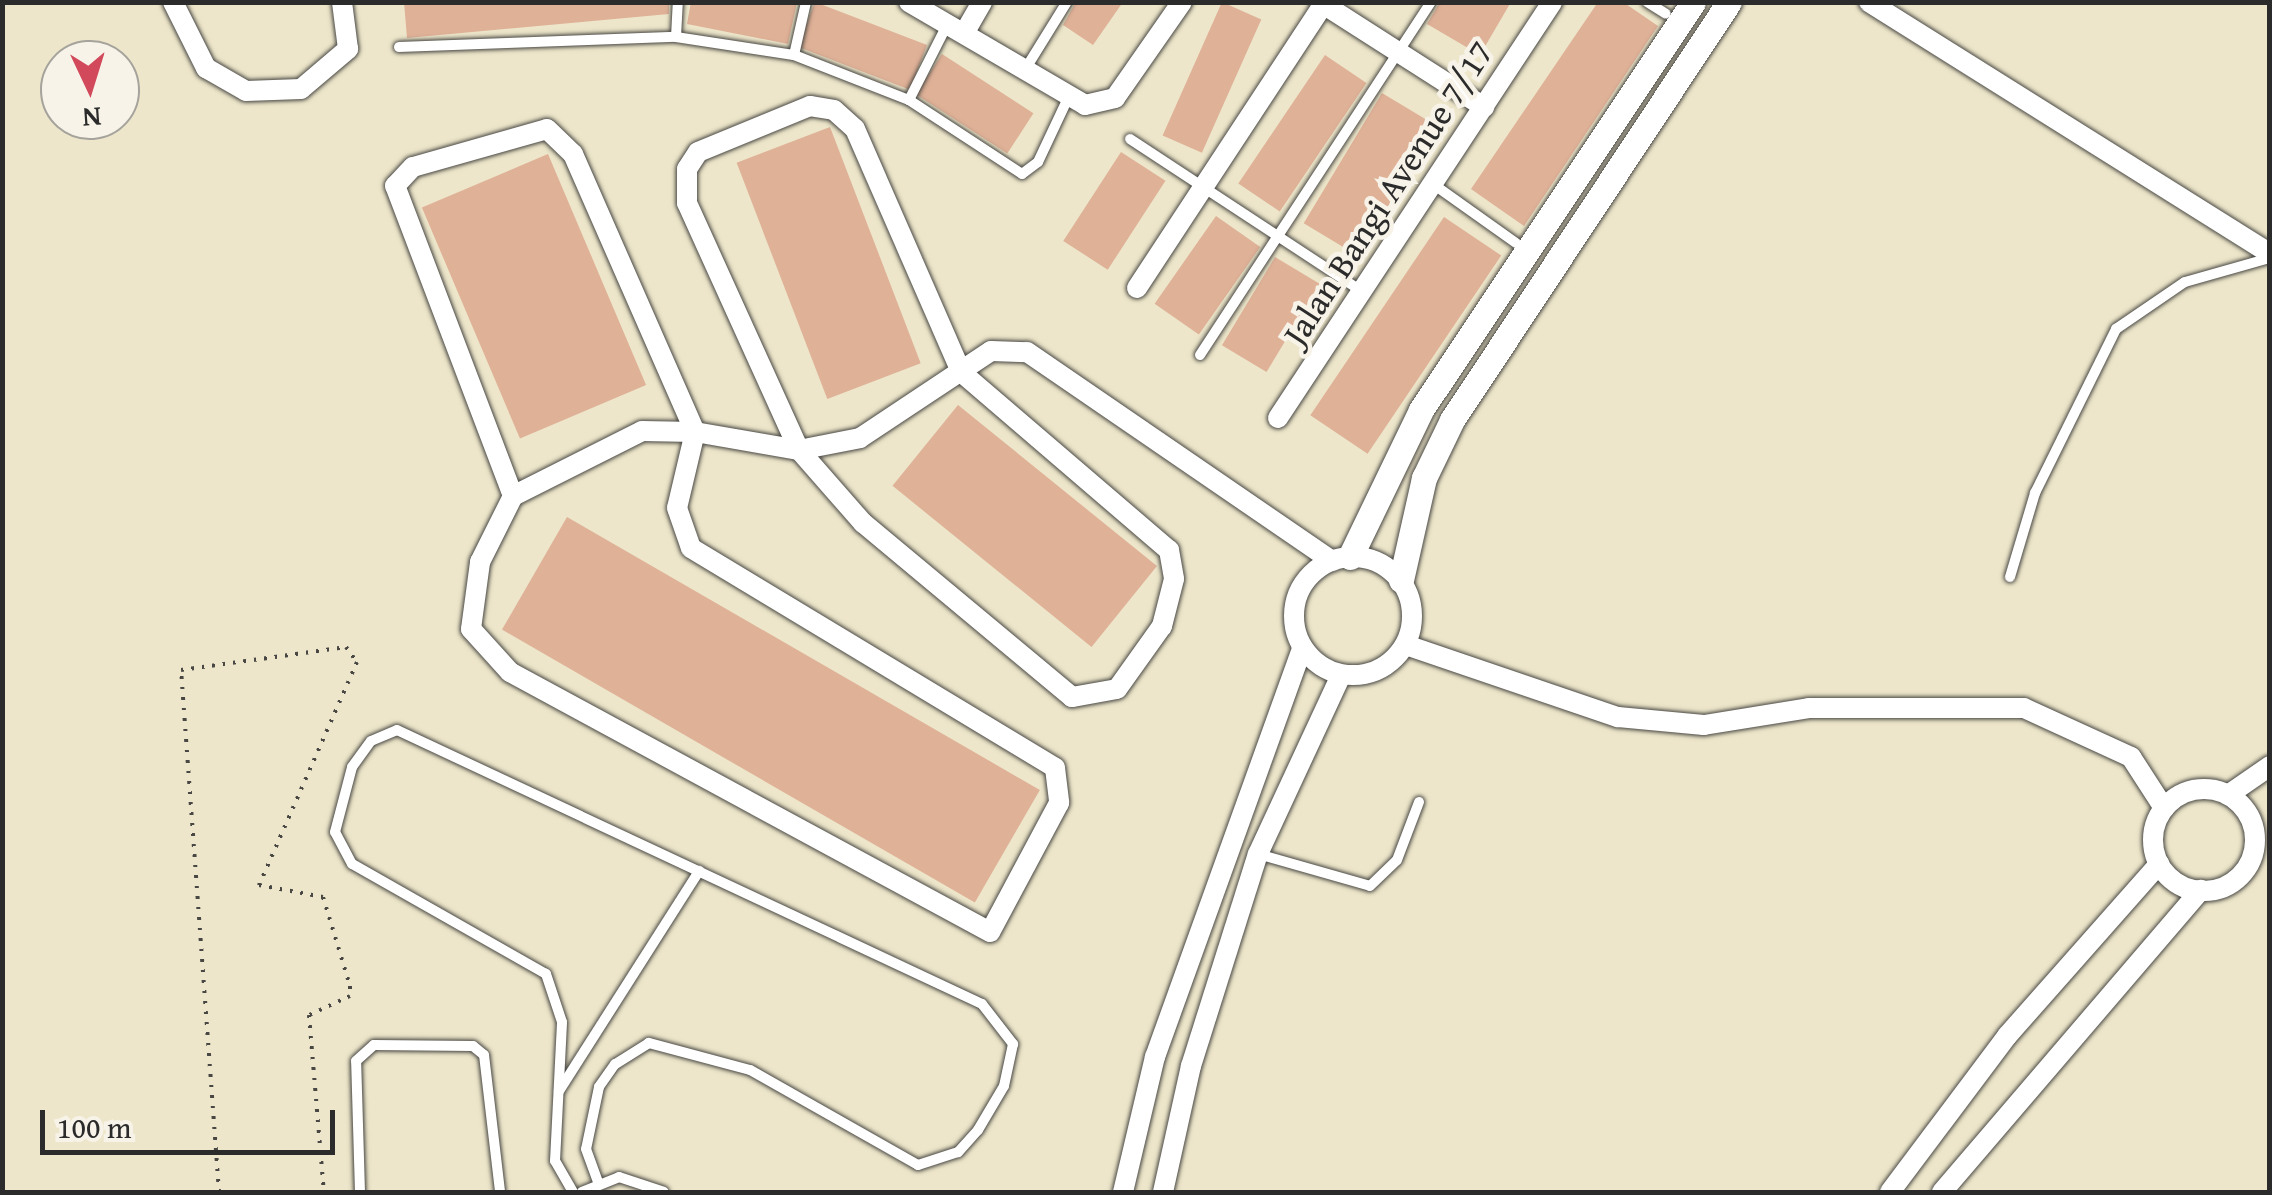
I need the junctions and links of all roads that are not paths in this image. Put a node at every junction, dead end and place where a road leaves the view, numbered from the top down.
1 (172, 2) edge
2 (342, 2) edge
3 (678, 2) edge
4 (806, 2) edge
5 (908, 2) edge
6 (982, 2) edge
7 (1067, 2) edge
8 (1182, 2) edge
9 (1431, 2) edge
10 (1552, 2) edge
11 (1647, 2) edge
12 (1693, 2) edge
13 (1728, 2) edge
14 (1869, 2) edge
15 (1323, 3) edge
16 (1666, 14) dead end
17 (957, 26) junction
18 (676, 37) junction
19 (400, 47) dead end
20 (1398, 52) junction
21 (794, 55) junction
22 (1026, 68) junction
23 (1070, 94) junction
24 (909, 100) junction
25 (1484, 106) junction
26 (1130, 139) dead end
27 (1433, 184) junction
28 (1204, 187) junction
29 (1278, 236) junction
30 (1516, 243) dead end
31 (2270, 256) edge
32 (1137, 288) dead end
33 (1362, 292) junction
34 (1200, 354) dead end
35 (961, 372) junction
36 (1278, 418) dead end
37 (695, 432) junction
38 (799, 450) junction
39 (513, 496) junction
40 (1341, 559) junction
41 (2010, 577) dead end
42 (1401, 580) junction
43 (1406, 645) junction
44 (1302, 648) junction
45 (1341, 675) junction
46 (2270, 766) edge
47 (2228, 795) junction
48 (1419, 802) dead end
49 (2164, 808) junction
50 (2262, 829) edge
51 (1258, 854) junction
52 (2159, 864) junction
53 (699, 872) junction
54 (2201, 890) junction
55 (558, 1092) junction
56 (598, 1182) junction
57 (360, 1192) edge
58 (500, 1192) edge
59 (573, 1192) edge
60 (582, 1192) edge
61 (664, 1192) edge
62 (1123, 1192) edge
63 (1163, 1192) edge
64 (1890, 1192) edge
65 (1942, 1192) edge

1 - 2 street
3 - 18 lane
4 - 21 lane
5 - 17 street
6 - 17 street
7 - 22 lane
8 - 23 street
9 - 20 lane
10 - 25 street, Jalan Bangi Avenue 7/17
11 - 16 lane
12 - 40 street
13 - 42 street
14 - 31 street
15 - 20 street
15 - 28 street
17 - 22 street
17 - 24 lane
18 - 19 lane
18 - 21 lane
20 - 25 street
20 - 29 lane
21 - 24 lane
22 - 23 street
23 - 24 lane
25 - 27 street, Jalan Bangi Avenue 7/17
26 - 28 lane
27 - 30 lane
27 - 33 street, Jalan Bangi Avenue 7/17
28 - 29 lane
28 - 32 street
29 - 33 lane
29 - 34 lane
31 - 41 lane
33 - 36 street, Jalan Bangi Avenue 7/17
35 - 38 street
35 - 38 street
35 - 38 street
35 - 40 street
37 - 38 street
37 - 39 street
37 - 39 street
37 - 39 street
40 - 42 street
40 - 44 street
42 - 43 street
43 - 45 street
43 - 49 street
44 - 45 street
44 - 62 street
45 - 51 street
46 - 47 street
47 - 49 street
47 - 50 street
48 - 51 lane
49 - 52 street
50 - 54 street
51 - 63 street
52 - 54 street
52 - 64 street
53 - 55 lane
53 - 55 lane
53 - 56 lane
54 - 65 street
55 - 59 lane
56 - 60 lane
56 - 61 lane
57 - 58 lane

